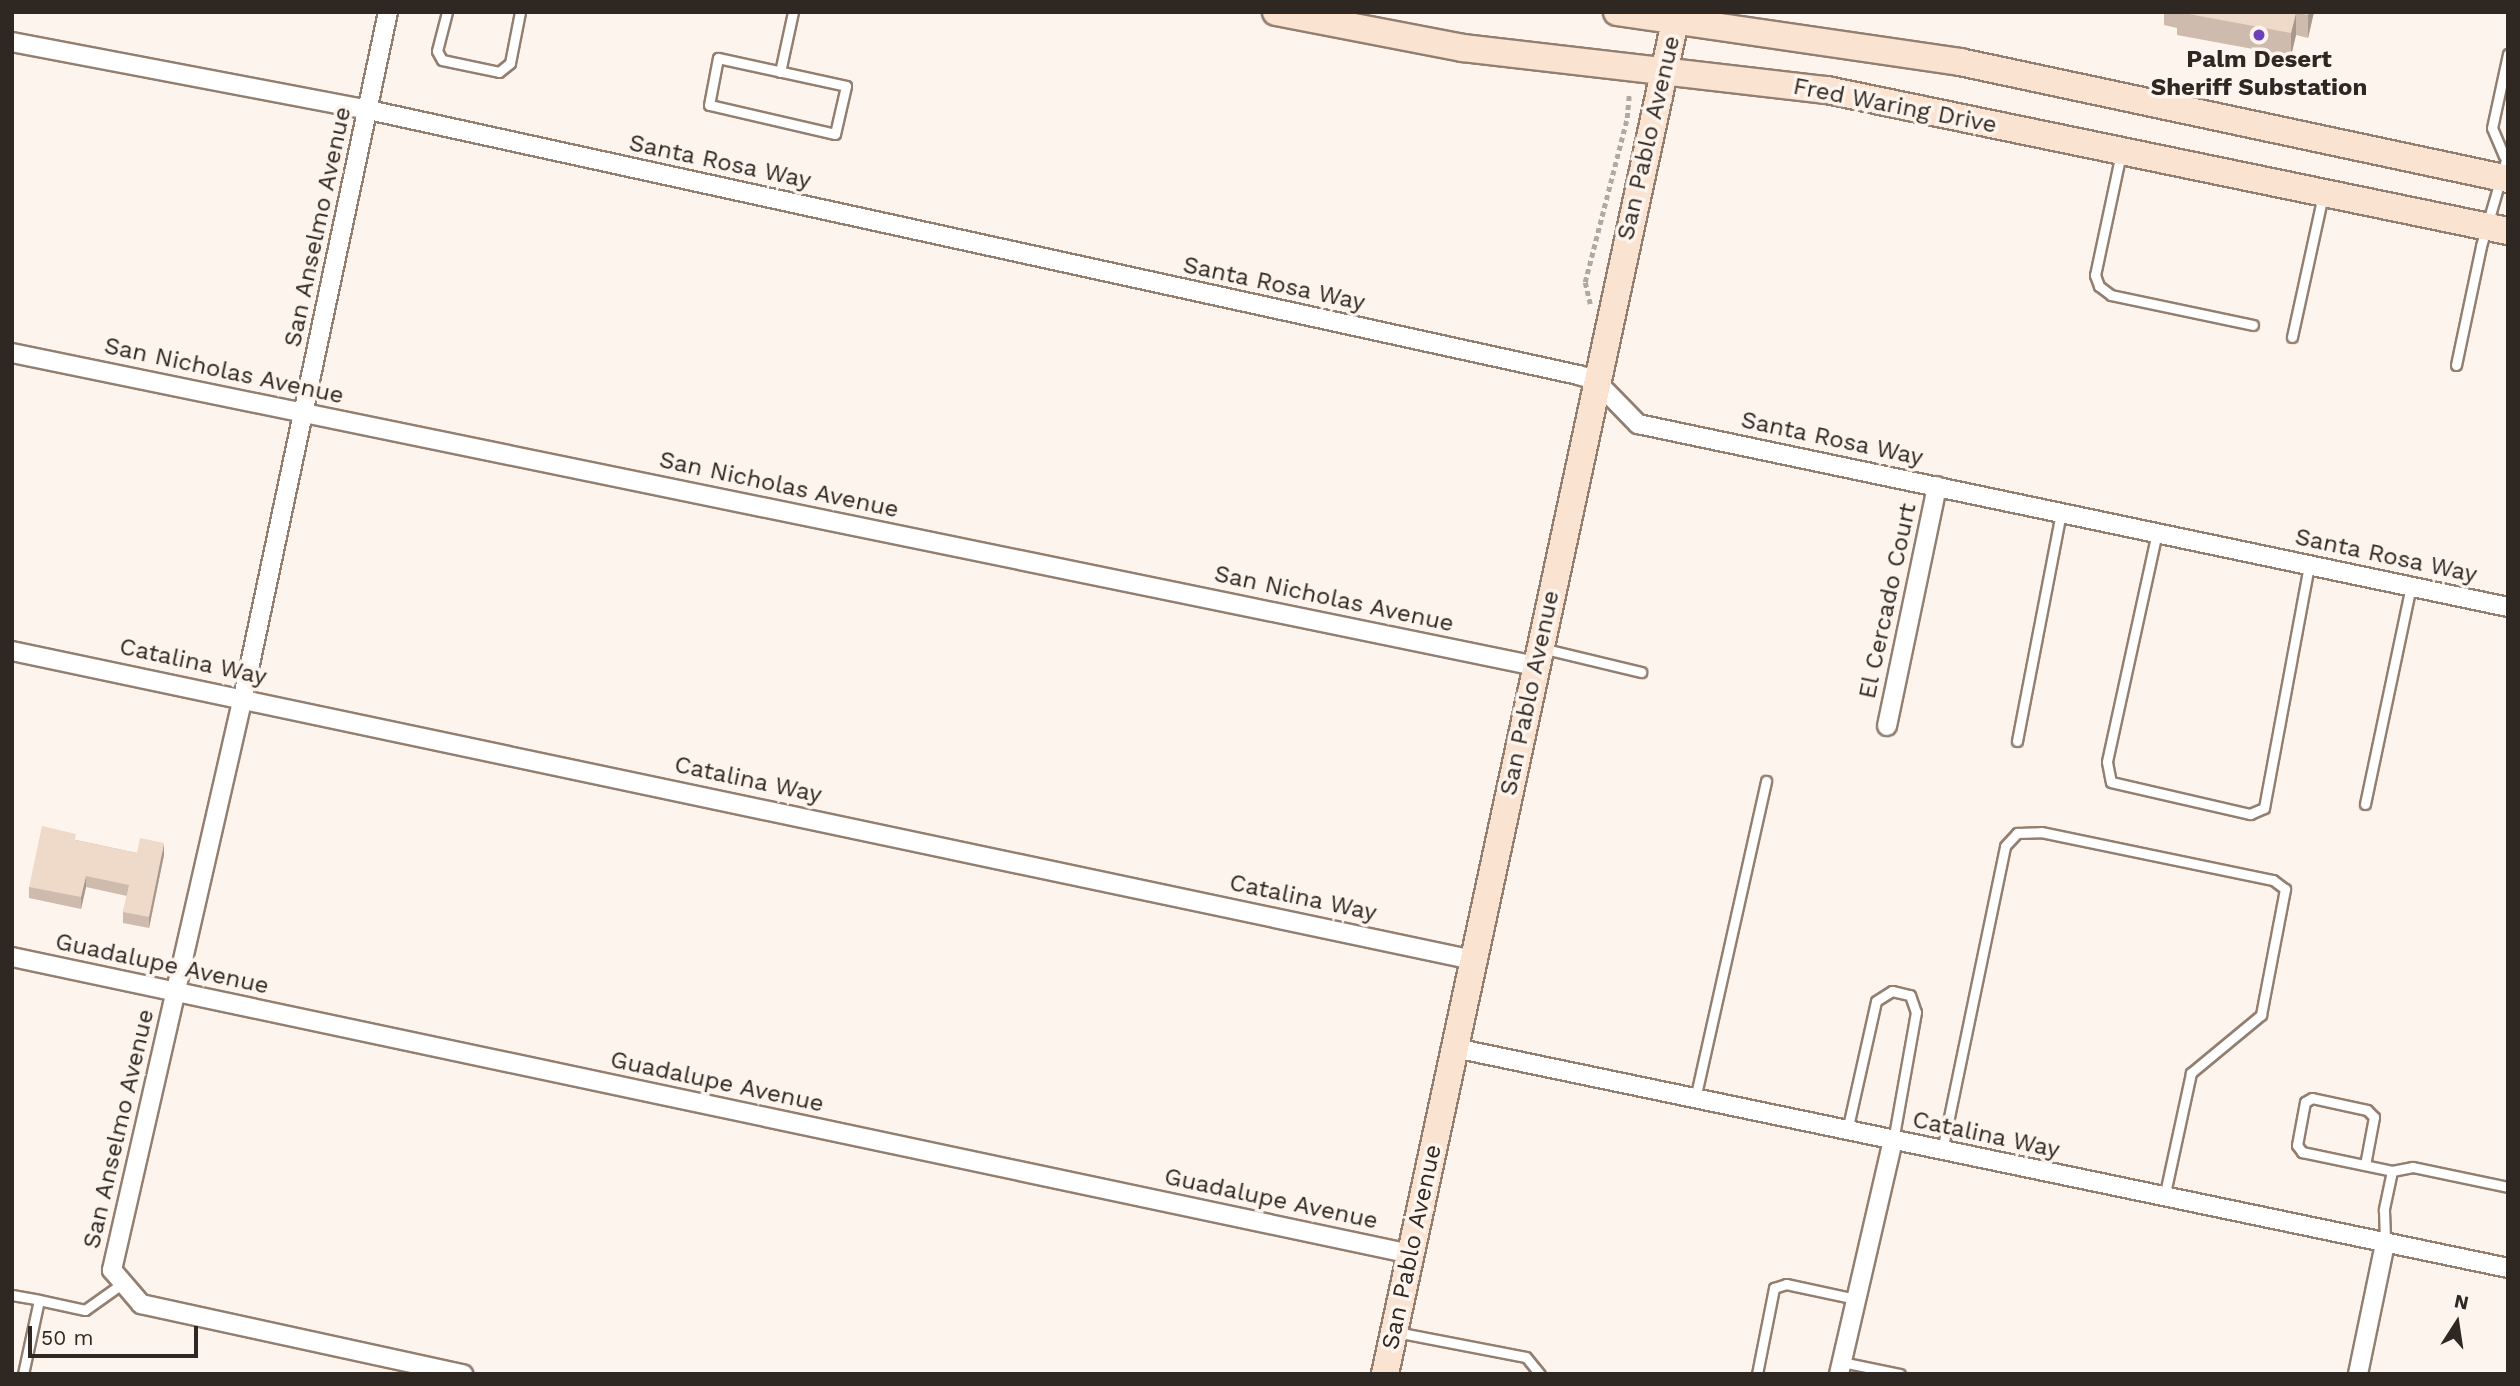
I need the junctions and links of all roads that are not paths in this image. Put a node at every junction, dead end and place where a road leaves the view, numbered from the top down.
1 (388, 12) edge
2 (447, 12) edge
3 (520, 12) edge
4 (793, 12) edge
5 (1276, 12) edge
6 (1617, 12) edge
7 (1676, 16) edge
8 (12, 42) edge
9 (2508, 54) edge
10 (779, 72) junction
11 (1664, 72) junction
12 (369, 110) junction
13 (2122, 151) junction
14 (2504, 167) edge
15 (2324, 193) junction
16 (2497, 229) edge
17 (2253, 325) dead end
18 (2292, 337) dead end
19 (12, 353) edge
20 (2456, 365) dead end
21 (1595, 380) junction
22 (303, 412) junction
23 (1937, 486) junction
24 (2061, 512) junction
25 (2157, 532) junction
26 (2309, 565) junction
27 (2411, 586) junction
28 (2508, 607) edge
29 (12, 651) edge
30 (1538, 657) junction
31 (1642, 672) dead end
32 (243, 697) junction
33 (1887, 726) dead end
34 (2017, 741) dead end
35 (1766, 781) dead end
36 (2365, 804) dead end
37 (12, 957) edge
38 (1473, 960) junction
39 (175, 992) junction
40 (1455, 1048) junction
41 (1695, 1099) junction
42 (1847, 1131) junction
43 (1893, 1141) junction
44 (1941, 1151) junction
45 (2365, 1165) junction
46 (2392, 1171) junction
47 (2508, 1187) edge
48 (2164, 1198) junction
49 (2385, 1244) junction
50 (1411, 1254) junction
51 (2508, 1269) edge
52 (123, 1283) junction
53 (12, 1295) edge
54 (1857, 1299) junction
55 (39, 1300) junction
56 (1394, 1332) junction
57 (383, 1366) edge
58 (1841, 1368) edge
59 (23, 1374) edge
60 (463, 1374) edge
61 (1385, 1374) edge
62 (1540, 1374) edge
63 (1757, 1374) edge
64 (1900, 1374) edge
65 (2358, 1374) edge

1 - 12 street, San Anselmo Avenue
2 - 3 lane
4 - 10 lane
5 - 11 main road, Fred Waring Drive
6 - 7 main road, Fred Waring Drive
7 - 11 main road, San Pablo Avenue
7 - 14 main road, Fred Waring Drive
8 - 12 street, Santa Rosa Way
9 - 14 lane
10 - 10 lane
11 - 13 main road, Fred Waring Drive
11 - 21 main road, San Pablo Avenue
12 - 21 street, Santa Rosa Way
12 - 22 street, San Anselmo Avenue
13 - 15 main road, Fred Waring Drive
13 - 17 lane
14 - 16 lane
15 - 16 main road, Fred Waring Drive
15 - 18 lane
16 - 20 lane
19 - 22 street, San Nicholas Avenue
21 - 23 street, Santa Rosa Way
21 - 30 main road, San Pablo Avenue
22 - 30 street, San Nicholas Avenue
22 - 32 street, San Anselmo Avenue
23 - 24 street, Santa Rosa Way
23 - 33 street, El Cercado Court
24 - 25 street, Santa Rosa Way
24 - 34 lane
25 - 26 street, Santa Rosa Way
25 - 26 lane
26 - 27 street, Santa Rosa Way
27 - 28 street, Santa Rosa Way
27 - 36 lane
29 - 32 street, Catalina Way
30 - 31 lane
30 - 38 main road, San Pablo Avenue
32 - 38 street, Catalina Way
32 - 39 street, San Anselmo Avenue
35 - 41 lane
37 - 39 street, Guadalupe Avenue
38 - 40 main road, San Pablo Avenue
39 - 50 street, Guadalupe Avenue
39 - 52 street, San Anselmo Avenue
40 - 41 street, Catalina Way
40 - 50 main road, San Pablo Avenue
41 - 42 street, Catalina Way
42 - 43 street, Catalina Way
42 - 43 lane
43 - 44 street, Catalina Way
43 - 54 street
44 - 48 street, Catalina Way
44 - 48 lane
45 - 45 lane
45 - 46 lane
46 - 47 lane
46 - 49 lane
48 - 49 street, Catalina Way
49 - 51 street, Catalina Way
49 - 65 street
50 - 56 main road, San Pablo Avenue
52 - 55 lane
52 - 57 street, San Anselmo Avenue
53 - 55 lane
54 - 58 street
54 - 63 lane
55 - 59 lane
56 - 61 main road, San Pablo Avenue
56 - 62 lane
57 - 60 street
58 - 64 lane

